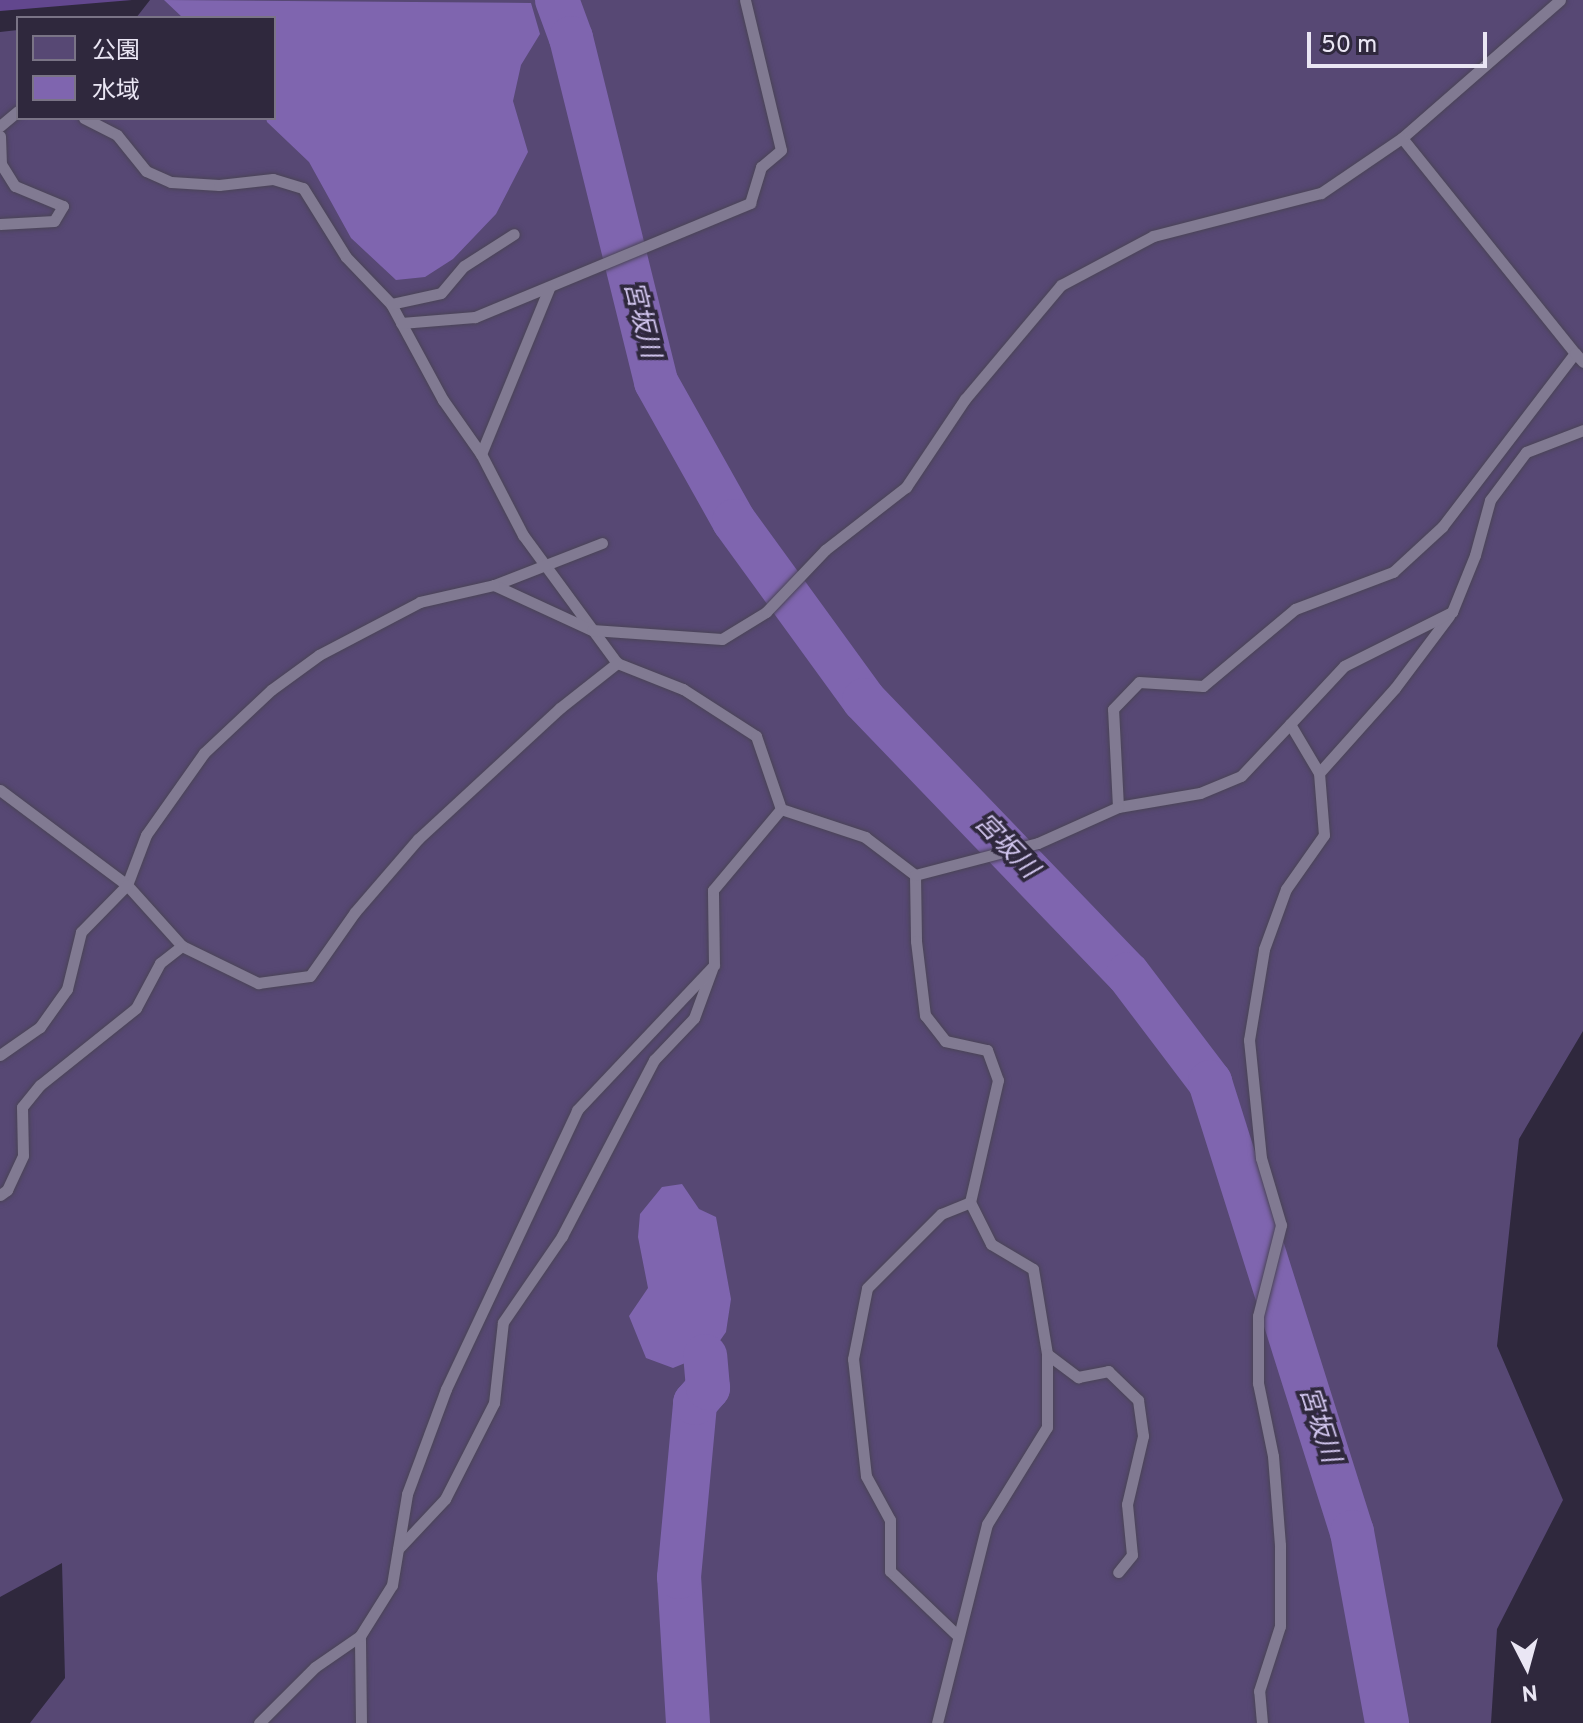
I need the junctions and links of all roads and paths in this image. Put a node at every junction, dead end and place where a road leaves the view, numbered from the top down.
1 (745, 0) edge
2 (1560, 0) edge
3 (16, 113) edge
4 (88, 120) edge
5 (0, 126) edge
6 (0, 136) edge
7 (1402, 138) junction
8 (0, 224) edge
9 (514, 234) dead end
10 (549, 288) junction
11 (391, 304) junction
12 (401, 323) junction
13 (1579, 358) edge
14 (1583, 430) edge
15 (481, 454) junction
16 (602, 543) dead end
17 (543, 563) junction
18 (494, 585) junction
19 (1452, 612) junction
20 (592, 630) junction
21 (617, 663) junction
22 (1290, 724) junction
23 (1319, 773) junction
24 (0, 790) edge
25 (1118, 807) junction
26 (781, 809) junction
27 (915, 875) junction
28 (127, 885) junction
29 (182, 946) junction
30 (714, 965) junction
31 (0, 1055) edge
32 (0, 1195) edge
33 (970, 1202) junction
34 (1047, 1354) junction
35 (398, 1549) junction
36 (1118, 1572) dead end
37 (360, 1636) junction
38 (958, 1636) junction
39 (259, 1723) edge
40 (361, 1723) edge
41 (937, 1723) edge
42 (1262, 1723) edge

1 - 10 lane
2 - 7 lane
3 - 5 lane
4 - 11 lane
6 - 8 lane
7 - 13 lane
7 - 20 lane
9 - 11 lane
10 - 12 lane
10 - 15 lane
11 - 12 lane
12 - 15 lane
13 - 25 lane
14 - 19 lane
15 - 17 lane
16 - 17 lane
17 - 18 lane
17 - 20 lane
18 - 20 lane
18 - 28 lane
19 - 22 lane
19 - 23 lane
20 - 21 lane
21 - 26 lane
21 - 29 lane
22 - 23 lane
22 - 25 lane
23 - 42 lane
24 - 28 lane
25 - 27 lane
26 - 27 lane
26 - 30 lane
27 - 33 lane
28 - 29 lane
28 - 31 lane
29 - 32 lane
30 - 35 lane
30 - 35 lane
33 - 34 lane
33 - 38 lane
34 - 36 lane
34 - 38 lane
35 - 37 lane
37 - 39 lane
37 - 40 lane
38 - 41 lane

